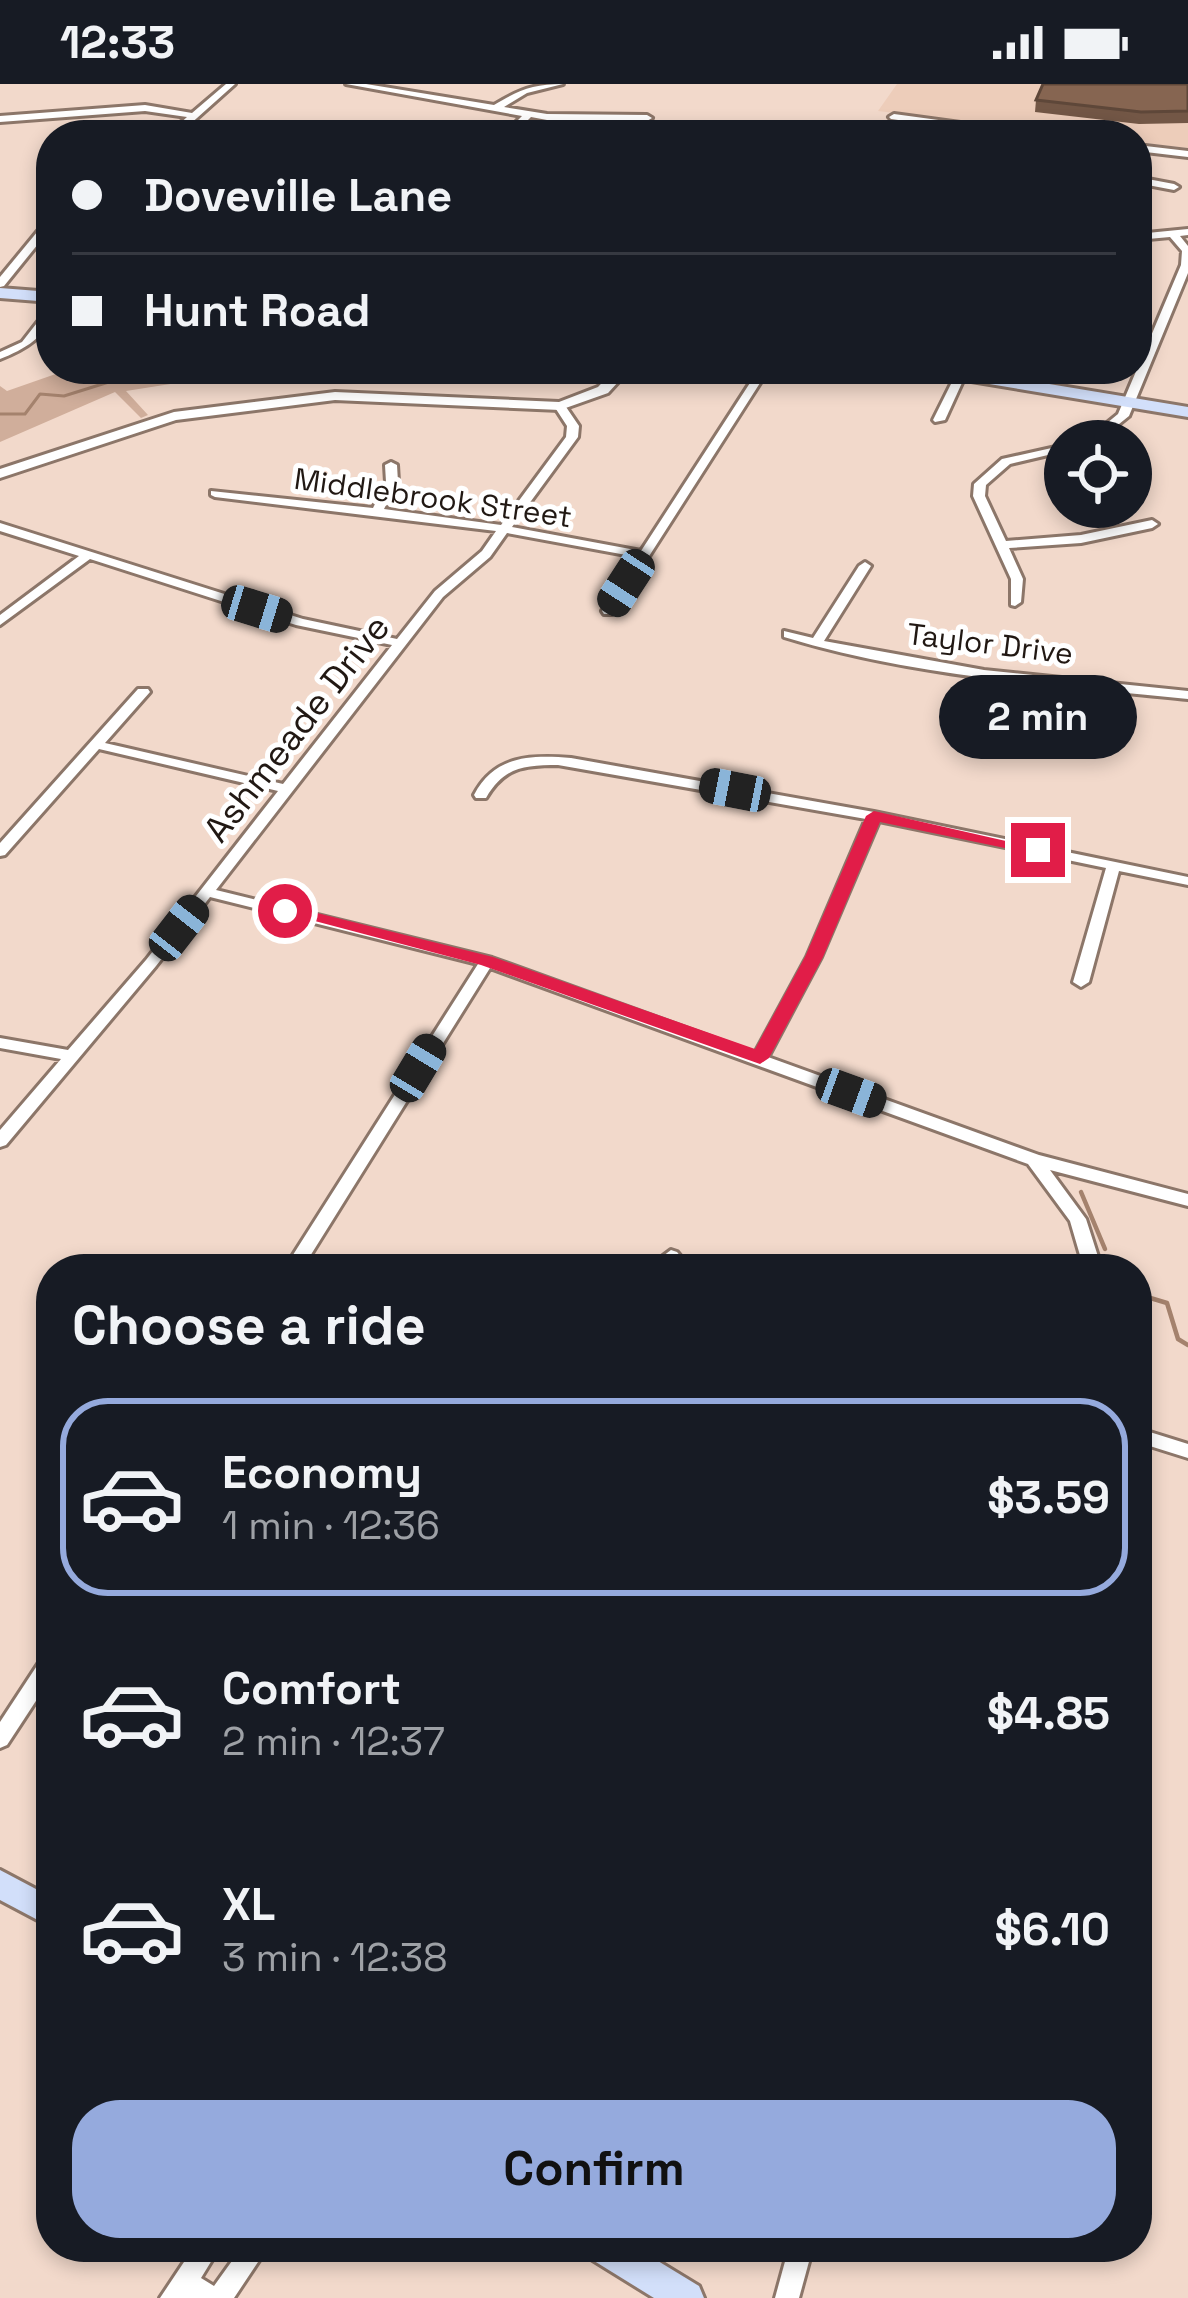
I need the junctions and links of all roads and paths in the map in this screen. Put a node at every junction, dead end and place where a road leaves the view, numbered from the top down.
1 (231, 84) edge
2 (350, 84) edge
3 (560, 84) edge
4 (418, 87) edge
5 (497, 107) junction
6 (529, 114) junction
7 (195, 116) junction
8 (894, 117) dead end
9 (647, 118) dead end
10 (0, 119) edge
11 (190, 120) edge
12 (523, 120) edge
13 (916, 120) edge
14 (1152, 150) edge
15 (1188, 154) edge
16 (1152, 183) edge
17 (1174, 187) dead end
18 (1188, 232) edge
19 (1174, 235) junction
20 (1152, 236) edge
21 (36, 242) edge
22 (0, 289) edge
23 (36, 295) edge
24 (1166, 313) junction
25 (1188, 315) edge
26 (36, 331) edge
27 (1152, 347) edge
28 (0, 356) edge
29 (609, 384) edge
30 (754, 384) edge
31 (957, 384) edge
32 (1020, 384) edge
33 (1137, 384) edge
34 (1129, 403) junction
35 (560, 406) junction
36 (1188, 412) edge
37 (939, 420) dead end
38 (1119, 420) edge
39 (1044, 452) edge
40 (391, 465) dead end
41 (0, 474) edge
42 (215, 493) dead end
43 (377, 511) junction
44 (0, 527) edge
45 (1133, 528) edge
46 (506, 530) junction
47 (1002, 545) junction
48 (644, 555) junction
49 (87, 556) junction
50 (865, 566) dead end
51 (1015, 602) dead end
52 (608, 611) dead end
53 (0, 621) edge
54 (788, 634) dead end
55 (399, 643) junction
56 (816, 644) junction
57 (143, 692) dead end
58 (1188, 695) edge
59 (97, 745) junction
60 (287, 788) junction
61 (481, 795) dead end
62 (874, 816) junction
63 (0, 853) edge
64 (1114, 866) junction
65 (1188, 881) edge
66 (207, 892) junction
67 (487, 961) junction
68 (1081, 982) dead end
69 (0, 1043) edge
70 (72, 1056) junction
71 (760, 1058) junction
72 (0, 1141) edge
73 (1035, 1160) junction
74 (1188, 1200) edge
75 (302, 1254) edge
76 (1088, 1254) edge
77 (1152, 1440) edge
78 (1188, 1451) edge
79 (36, 1683) edge
80 (0, 1739) edge
81 (0, 1884) edge
82 (36, 1904) edge
83 (197, 2262) edge
84 (245, 2262) edge
85 (628, 2262) edge
86 (797, 2262) edge
87 (178, 2289) edge
88 (210, 2298) edge
89 (220, 2298) edge
90 (687, 2298) edge
91 (787, 2298) edge

1 - 7 street
2 - 4 street
3 - 5 street
4 - 5 street
5 - 6 street
6 - 9 street
6 - 12 street
7 - 10 street
7 - 11 street
8 - 13 street
14 - 15 street
16 - 17 street
18 - 19 street
19 - 20 street
19 - 24 street
21 - 22 street
22 - 23 main road
24 - 25 street
24 - 27 street
26 - 28 street
29 - 35 street
30 - 48 street
31 - 37 street
32 - 34 main road
33 - 34 street
34 - 36 main road
34 - 38 street
35 - 41 street
35 - 46 street, Ashmeade Drive
39 - 47 street
40 - 43 street
42 - 43 street, Middlebrook Street
43 - 46 street, Middlebrook Street
44 - 49 street
45 - 47 street
46 - 48 street, Middlebrook Street
46 - 55 street, Ashmeade Drive
47 - 51 street
48 - 52 street
49 - 53 street
49 - 55 street
50 - 56 street
54 - 56 street, Taylor Drive
55 - 60 street, Ashmeade Drive
56 - 58 street, Taylor Drive
57 - 59 street
59 - 60 street
59 - 63 street
60 - 66 street, Ashmeade Drive
61 - 62 street
62 - 64 street
62 - 71 street
64 - 65 street
64 - 68 street
66 - 67 street
66 - 70 street, Ashmeade Drive
67 - 71 street
67 - 75 street
69 - 70 street
70 - 72 street, Ashmeade Drive
71 - 73 street
73 - 74 street
73 - 76 street
77 - 78 street
79 - 80 street
81 - 82 main road
83 - 87 street
84 - 89 street
85 - 90 main road
86 - 91 street
87 - 88 street

